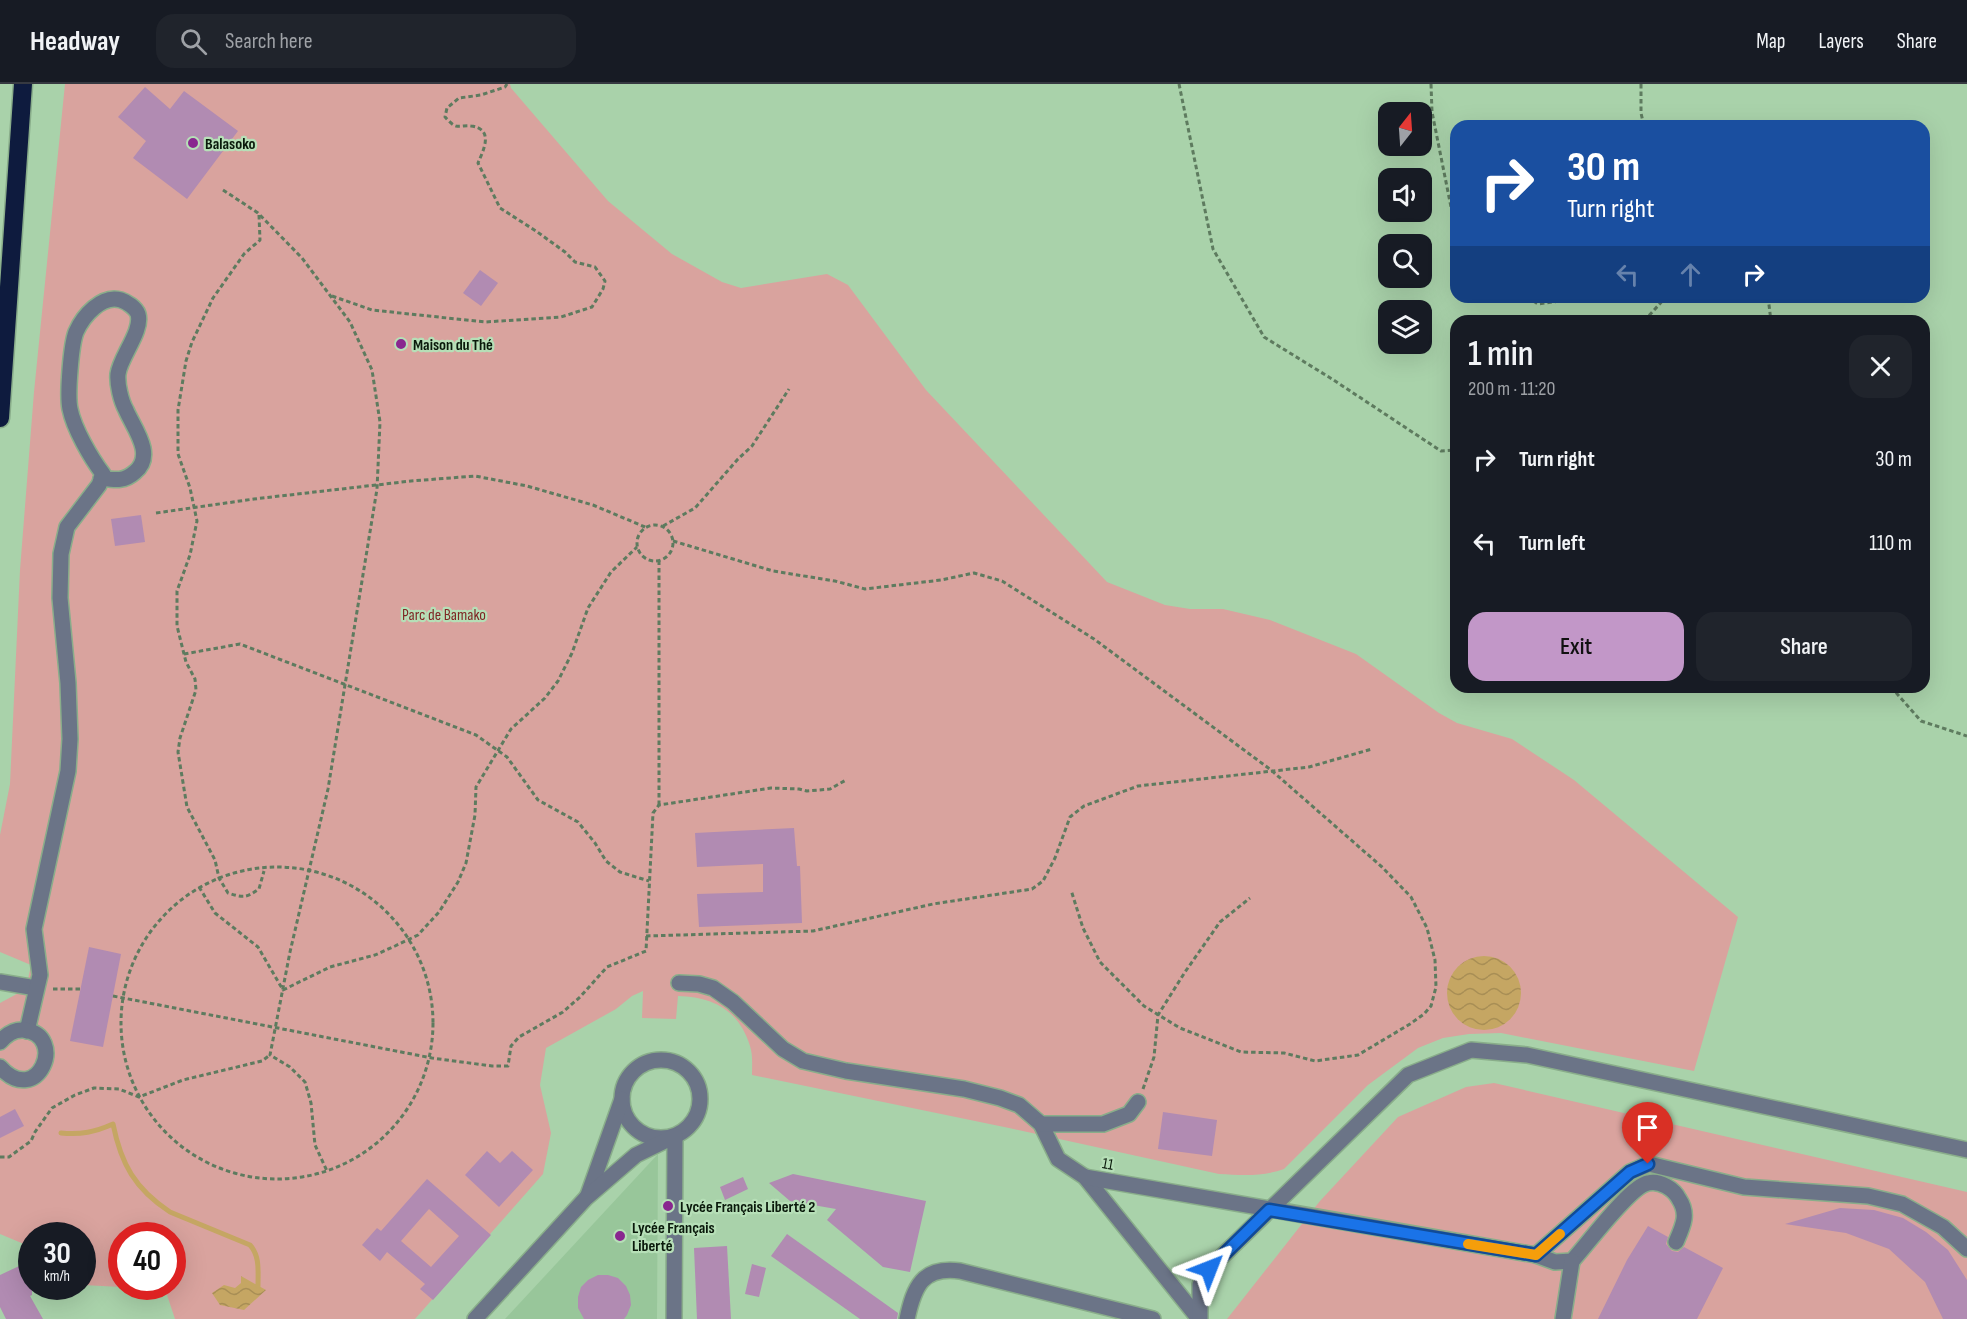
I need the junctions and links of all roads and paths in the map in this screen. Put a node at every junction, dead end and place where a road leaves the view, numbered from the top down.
1 (23, 84) edge
2 (507, 84) edge
3 (1179, 84) edge
4 (1431, 84) edge
5 (1641, 84) edge
6 (1643, 120) edge
7 (223, 190) dead end
8 (1450, 202) edge
9 (258, 213) junction
10 (330, 295) junction
11 (1660, 303) edge
12 (1650, 315) edge
13 (789, 389) dead end
14 (0, 418) edge
15 (1450, 450) edge
16 (101, 478) junction
17 (377, 484) junction
18 (194, 508) junction
19 (156, 513) dead end
20 (663, 526) junction
21 (645, 527) junction
22 (673, 541) junction
23 (637, 547) junction
24 (659, 560) junction
25 (184, 654) junction
26 (345, 684) junction
27 (1896, 693) edge
28 (1967, 736) edge
29 (1372, 749) dead end
30 (498, 750) junction
31 (1271, 770) junction
32 (846, 780) dead end
33 (659, 805) junction
34 (309, 870) junction
35 (264, 871) junction
36 (219, 878) junction
37 (650, 881) junction
38 (199, 887) junction
39 (1071, 890) dead end
40 (1250, 898) dead end
41 (646, 936) junction
42 (408, 940) junction
43 (0, 982) edge
44 (679, 982) dead end
45 (36, 988) junction
46 (80, 989) dead end
47 (283, 990) junction
48 (113, 996) dead end
49 (121, 998) junction
50 (1158, 1015) junction
51 (275, 1027) junction
52 (27, 1030) junction
53 (0, 1042) edge
54 (270, 1055) junction
55 (432, 1058) junction
56 (0, 1067) edge
57 (139, 1097) junction
58 (622, 1099) junction
59 (1138, 1102) joint
60 (1041, 1124) junction
61 (675, 1136) junction
62 (1967, 1150) edge
63 (0, 1157) edge
64 (327, 1171) junction
65 (1085, 1177) junction
66 (586, 1198) junction
67 (1269, 1210) junction
68 (1676, 1242) dead end
69 (1967, 1249) edge
70 (1536, 1255) junction
71 (1572, 1261) junction
72 (475, 1319) edge
73 (674, 1319) edge
74 (907, 1319) edge
75 (1153, 1319) edge
76 (1199, 1319) edge
77 (1563, 1319) edge

1 - 14 highway
2 - 10 path
3 - 15 path
4 - 8 path
5 - 6 path
7 - 9 path
9 - 10 path
9 - 18 path
10 - 17 path
11 - 12 path
13 - 20 path
16 - 16 street
16 - 45 street
17 - 18 path
17 - 21 path
17 - 26 path
18 - 19 path
18 - 25 path
20 - 21 path
20 - 22 path
21 - 23 path
22 - 24 path
22 - 31 path
23 - 24 path
23 - 30 path
24 - 33 path
25 - 26 path
25 - 36 path
26 - 30 path
26 - 34 path
27 - 28 path
29 - 31 path
30 - 37 path
30 - 42 path
31 - 41 path
31 - 50 path
32 - 33 path
33 - 37 path
34 - 35 path
34 - 42 path
34 - 47 path
35 - 36 path
35 - 36 path
36 - 38 path
37 - 41 path
38 - 47 path
38 - 49 path
39 - 50 path
40 - 50 path
41 - 55 path
42 - 47 path
42 - 55 path
43 - 45 street
44 - 60 street
45 - 46 path
45 - 52 street
47 - 51 path
48 - 49 path
49 - 51 path
49 - 57 path
50 - 59 path
51 - 54 path
51 - 55 path
52 - 53 street
52 - 56 street
54 - 57 path
54 - 64 path
55 - 64 path
57 - 63 path
57 - 64 path
58 - 61 street
58 - 61 street
58 - 66 street
59 - 60 street
60 - 65 street
61 - 66 street
61 - 73 street
62 - 67 street
65 - 67 street, 11
65 - 76 street, 11
66 - 72 street
67 - 70 street, 11
67 - 76 street
68 - 71 street
69 - 70 street
70 - 71 street, 11
71 - 77 street
74 - 75 street

